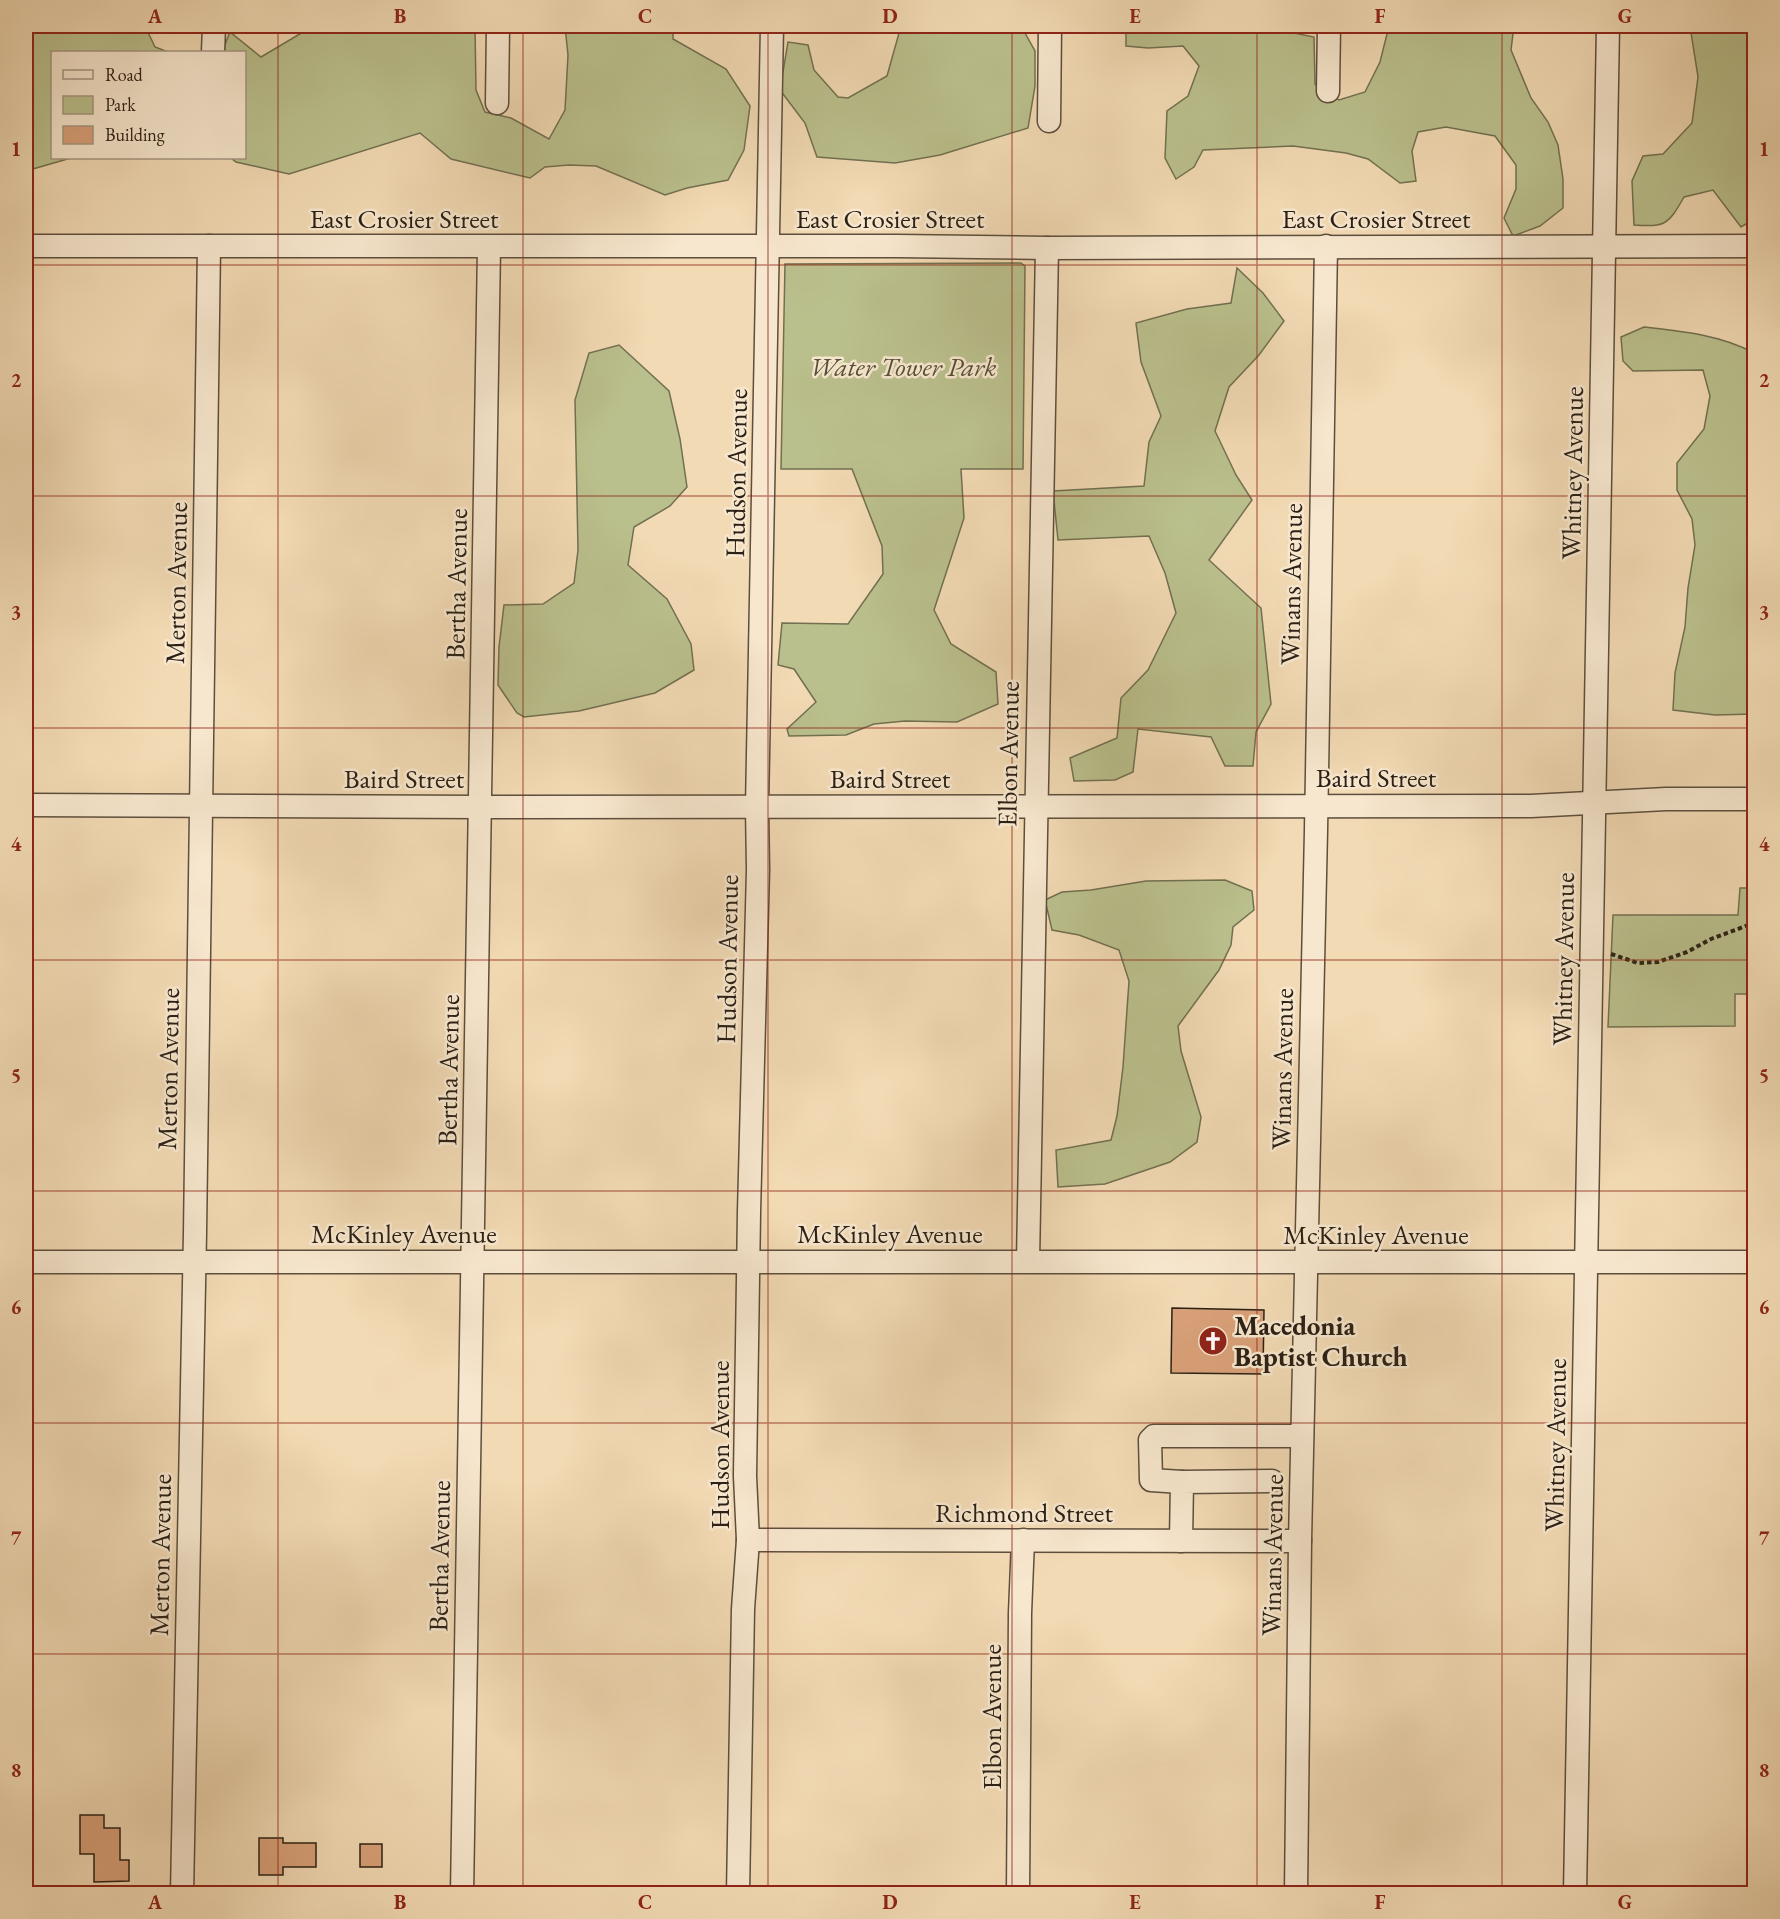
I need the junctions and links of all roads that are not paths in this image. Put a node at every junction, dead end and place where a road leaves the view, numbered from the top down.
1 (214, 26) edge
2 (498, 26) edge
3 (772, 26) edge
4 (1050, 26) edge
5 (1329, 26) edge
6 (1608, 26) edge
7 (213, 51) edge
8 (1328, 91) dead end
9 (496, 103) dead end
10 (1049, 122) dead end
11 (26, 246) edge
12 (210, 246) junction
13 (768, 246) junction
14 (1326, 246) junction
15 (1755, 246) edge
16 (489, 247) junction
17 (1604, 247) junction
18 (1047, 248) junction
19 (1755, 799) edge
20 (1594, 802) junction
21 (26, 805) edge
22 (201, 806) junction
23 (1316, 806) junction
24 (481, 807) junction
25 (757, 807) junction
26 (1036, 807) junction
27 (1028, 1261) junction
28 (26, 1262) edge
29 (194, 1262) junction
30 (473, 1262) junction
31 (749, 1262) junction
32 (1588, 1262) junction
33 (1755, 1262) edge
34 (1306, 1263) junction
35 (1302, 1436) junction
36 (1272, 1481) dead end
37 (1182, 1482) junction
38 (748, 1540) junction
39 (1023, 1540) junction
40 (1181, 1541) junction
41 (1300, 1541) junction
42 (182, 1893) edge
43 (462, 1893) edge
44 (738, 1893) edge
45 (1018, 1893) edge
46 (1296, 1893) edge
47 (1575, 1893) edge

1 - 7 street
2 - 9 street
3 - 13 street, Hudson Avenue
4 - 10 street
5 - 8 street
6 - 17 street, Whitney Avenue
11 - 12 street, East Crosier Street
12 - 16 street, East Crosier Street
12 - 22 street, Merton Avenue
13 - 16 street, East Crosier Street
13 - 18 street, East Crosier Street
13 - 25 street, Hudson Avenue
14 - 17 street, East Crosier Street
14 - 18 street, East Crosier Street
14 - 23 street, Winans Avenue
15 - 17 street, East Crosier Street
16 - 24 street, Bertha Avenue
17 - 20 street, Whitney Avenue
18 - 26 street, Elbon Avenue
19 - 20 street, Baird Street
20 - 23 street, Baird Street
20 - 32 street, Whitney Avenue
21 - 22 street, Baird Street
22 - 24 street, Baird Street
22 - 29 street, Merton Avenue
23 - 26 street, Baird Street
23 - 34 street, Winans Avenue
24 - 25 street, Baird Street
24 - 30 street, Bertha Avenue
25 - 26 street, Baird Street
25 - 31 street, Hudson Avenue
26 - 27 street, Elbon Avenue
27 - 31 street, McKinley Avenue
27 - 34 street, McKinley Avenue
28 - 29 street, McKinley Avenue
29 - 30 street, McKinley Avenue
29 - 42 street, Merton Avenue
30 - 31 street, McKinley Avenue
30 - 43 street, Bertha Avenue
31 - 38 street, Hudson Avenue
32 - 33 street, McKinley Avenue
32 - 34 street, McKinley Avenue
32 - 47 street, Whitney Avenue
34 - 35 street, Winans Avenue
35 - 37 street
35 - 41 street, Winans Avenue
36 - 37 street
37 - 40 street
38 - 39 street, Richmond Street
38 - 44 street, Hudson Avenue
39 - 40 street, Richmond Street
39 - 45 street, Elbon Avenue
40 - 41 street, Richmond Street
41 - 46 street, Winans Avenue

